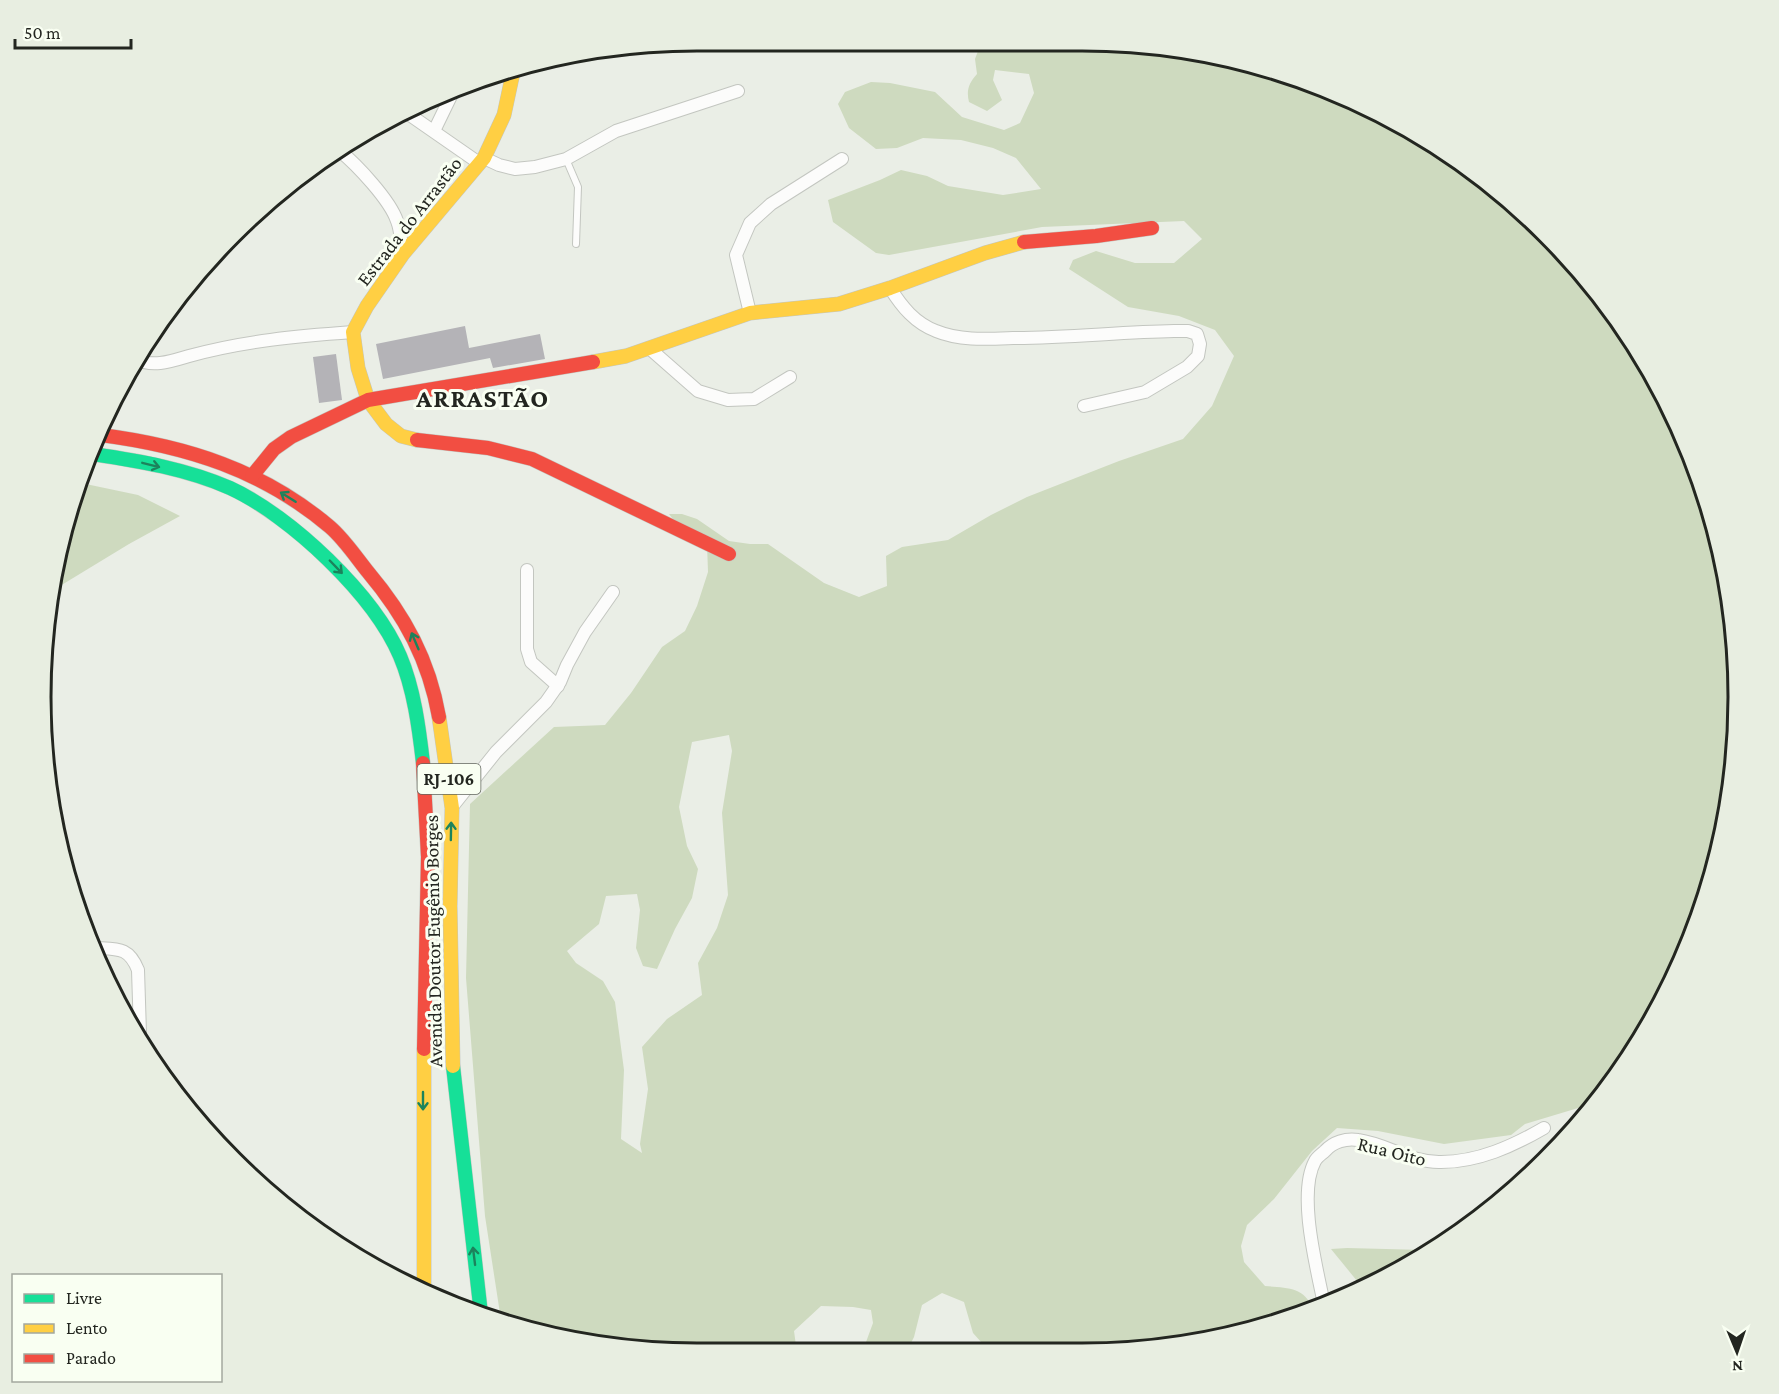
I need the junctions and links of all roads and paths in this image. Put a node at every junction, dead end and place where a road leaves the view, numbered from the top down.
1 (512, 78) edge
2 (738, 90) dead end
3 (449, 101) edge
4 (414, 117) edge
5 (434, 131) junction
6 (345, 156) edge
7 (566, 159) junction
8 (842, 159) dead end
9 (481, 161) junction
10 (1152, 228) dead end
11 (576, 244) dead end
12 (403, 254) junction
13 (890, 288) junction
14 (750, 313) junction
15 (353, 332) junction
16 (649, 348) junction
17 (145, 362) edge
18 (790, 377) dead end
19 (368, 400) junction
20 (1084, 406) dead end
21 (107, 436) edge
22 (98, 455) edge
23 (252, 477) junction
24 (729, 554) dead end
25 (527, 570) dead end
26 (613, 592) dead end
27 (558, 686) junction
28 (452, 808) junction
29 (102, 948) edge
30 (141, 1024) edge
31 (1544, 1128) dead end
32 (424, 1282) edge
33 (1322, 1297) edge
34 (480, 1306) edge

1 - 9 main road, Estrada do Arrastão
2 - 7 street
3 - 5 street
4 - 5 street
5 - 9 street
6 - 12 street
7 - 9 street
7 - 11 lane
8 - 14 street
9 - 12 main road, Estrada do Arrastão
10 - 13 main road
12 - 15 main road, Estrada do Arrastão
13 - 14 main road
13 - 20 street
14 - 16 main road
15 - 17 street
15 - 19 main road
16 - 18 street
16 - 19 main road
19 - 23 main road
19 - 24 main road
21 - 23 main road, Avenida Doutor Eugênio Borges / RJ-106
22 -> 32 main road, Avenida Doutor Eugênio Borges / RJ-106
28 -> 23 main road, Avenida Doutor Eugênio Borges / RJ-106
25 - 27 street
26 - 27 street
27 - 28 street
34 -> 28 main road, Avenida Doutor Eugênio Borges / RJ-106
29 - 30 street
31 - 33 street, Rua Oito

